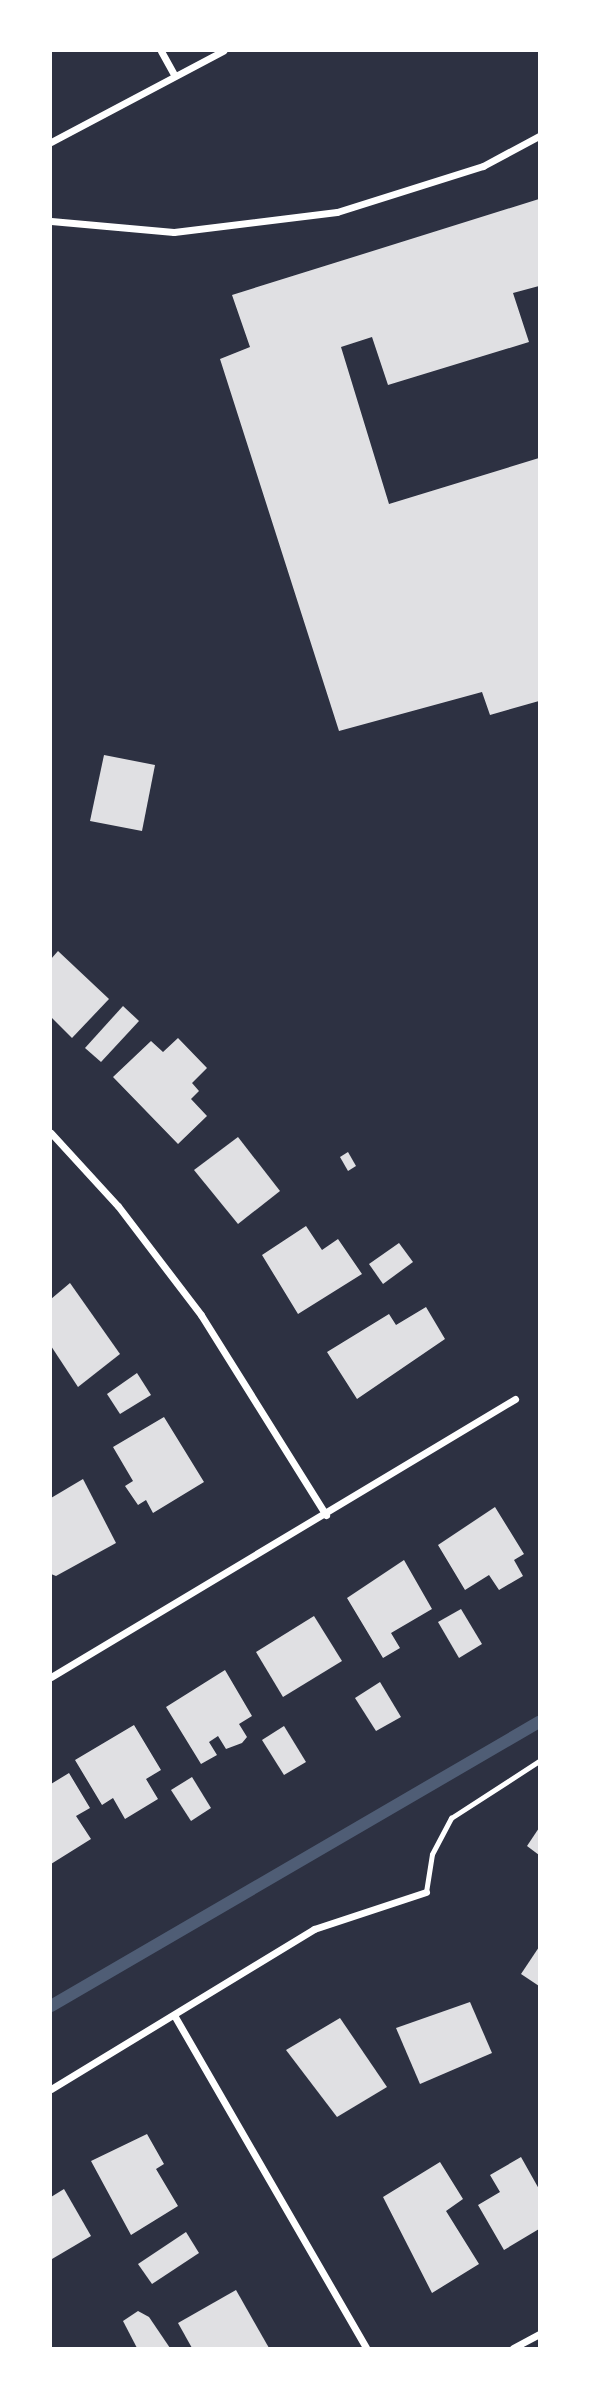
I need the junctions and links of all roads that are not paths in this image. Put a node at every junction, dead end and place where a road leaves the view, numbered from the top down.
1 (161, 51) edge
2 (223, 51) edge
3 (174, 74) junction
4 (539, 136) edge
5 (51, 142) edge
6 (51, 221) edge
7 (51, 1133) edge
8 (515, 1399) dead end
9 (326, 1515) junction
10 (51, 1678) edge
11 (539, 1761) edge
12 (426, 1892) joint
13 (174, 2015) junction
14 (51, 2089) edge
15 (539, 2334) edge
16 (366, 2348) edge
17 (513, 2348) edge

1 - 3 street
2 - 3 street
3 - 5 street
4 - 6 street
7 - 9 street
8 - 9 street
9 - 10 street
11 - 12 lane
12 - 13 street
13 - 14 street
13 - 16 street
15 - 17 street

